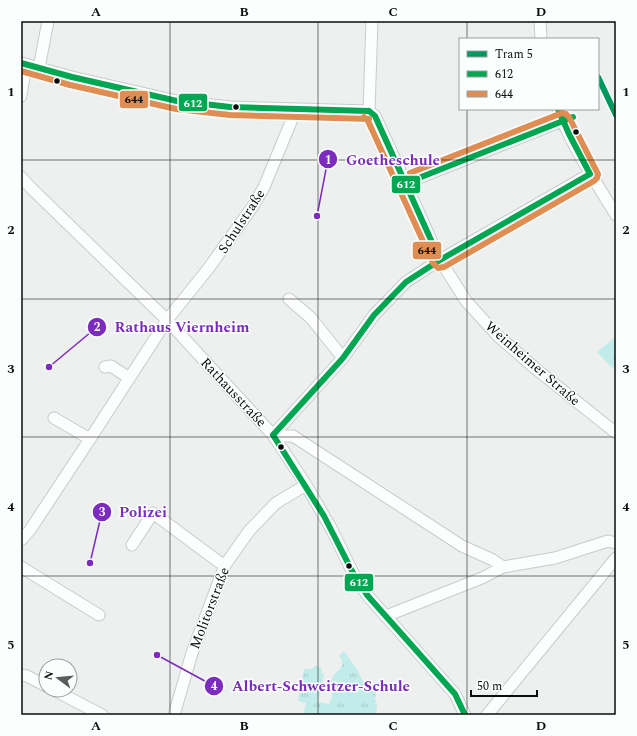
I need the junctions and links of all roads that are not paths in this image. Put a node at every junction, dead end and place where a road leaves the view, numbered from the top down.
1 (48, 21) edge
2 (372, 21) edge
3 (540, 21) edge
4 (541, 38) edge
5 (23, 64) edge
6 (38, 68) junction
7 (21, 96) edge
8 (293, 109) junction
9 (558, 110) edge
10 (369, 111) junction
11 (562, 121) junction
12 (590, 174) junction
13 (22, 181) edge
14 (406, 183) junction
15 (616, 215) edge
16 (440, 260) junction
17 (289, 299) dead end
18 (166, 320) junction
19 (343, 358) junction
20 (105, 367) dead end
21 (129, 378) junction
22 (54, 418) dead end
23 (616, 433) edge
24 (273, 434) junction
25 (90, 439) junction
26 (306, 485) junction
27 (21, 540) edge
28 (616, 543) edge
29 (132, 545) dead end
30 (615, 561) edge
31 (225, 565) junction
32 (21, 567) edge
33 (503, 567) junction
34 (99, 615) dead end
35 (386, 617) junction
36 (21, 675) edge
37 (38, 682) edge
38 (69, 698) edge
39 (102, 715) edge
40 (174, 715) edge
41 (465, 715) edge
42 (487, 715) edge

1 - 6 street
2 - 10 street
3 - 4 street
5 - 6 street
5 - 7 street
6 - 8 street
8 - 10 street
8 - 18 street, Schulstraße
9 - 11 street
10 - 14 street, Weinheimer Straße
11 - 12 street
11 - 14 street
12 - 15 street
12 - 16 street
13 - 18 street, Rathausstraße
14 - 16 street, Weinheimer Straße
16 - 19 street
16 - 23 street, Weinheimer Straße
17 - 19 street
18 - 21 street, Schulstraße
18 - 24 street, Rathausstraße
19 - 24 street
20 - 21 street
21 - 25 street, Schulstraße
22 - 25 street
24 - 26 street, Rathausstraße
24 - 33 street
25 - 27 street, Schulstraße
26 - 31 street, Molitorstraße
26 - 35 street, Rathausstraße
28 - 33 street
29 - 31 street
30 - 42 street
31 - 40 street, Molitorstraße
32 - 34 street
33 - 35 street
35 - 41 street, Rathausstraße
36 - 37 street
38 - 39 street

